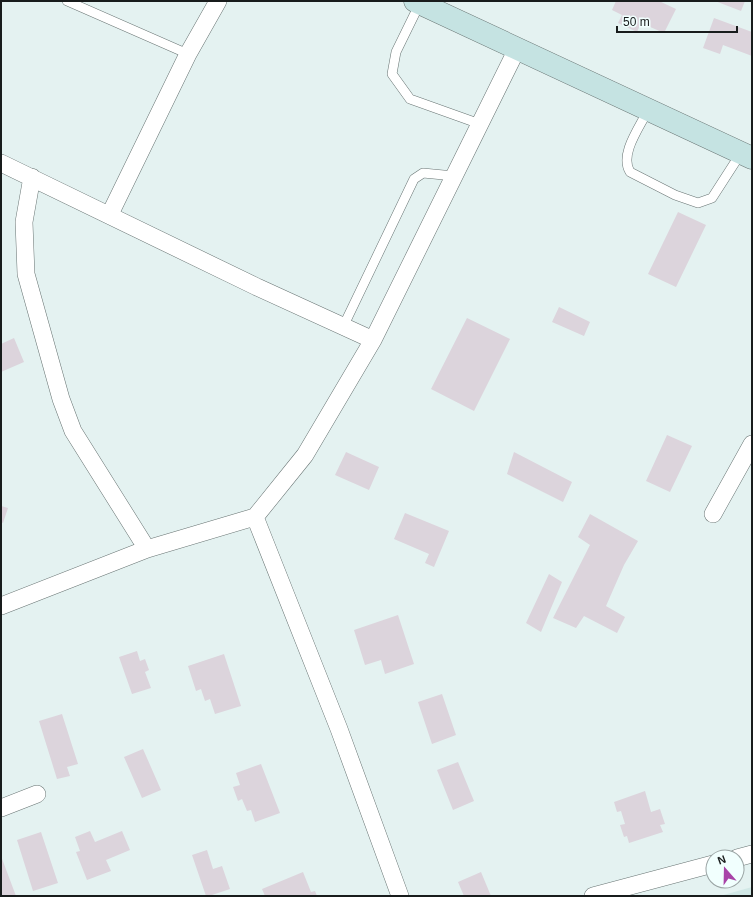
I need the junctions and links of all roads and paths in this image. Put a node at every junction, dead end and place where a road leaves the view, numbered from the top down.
1 (67, 1) edge
2 (218, 1) edge
3 (417, 2) edge
4 (517, 48) junction
5 (188, 54) junction
6 (648, 110) junction
7 (480, 124) junction
8 (746, 156) edge
9 (1, 163) edge
10 (454, 176) junction
11 (32, 177) junction
12 (110, 214) junction
13 (343, 327) junction
14 (373, 340) junction
15 (752, 444) edge
16 (713, 514) dead end
17 (255, 517) junction
18 (147, 549) junction
19 (1, 606) edge
20 (37, 794) dead end
21 (1, 808) edge
22 (705, 866) edge
23 (400, 896) edge
24 (593, 896) edge

1 - 5 lane
2 - 5 street
3 - 4 street
3 - 7 lane
4 - 6 street
4 - 7 street
5 - 12 street
6 - 8 street
6 - 8 lane
7 - 10 street
9 - 11 street
10 - 13 lane
10 - 14 street
11 - 12 street
11 - 18 street
12 - 13 street
13 - 14 street
14 - 17 street
15 - 16 street
17 - 18 street
17 - 23 street
18 - 19 street
20 - 21 street
22 - 24 street

